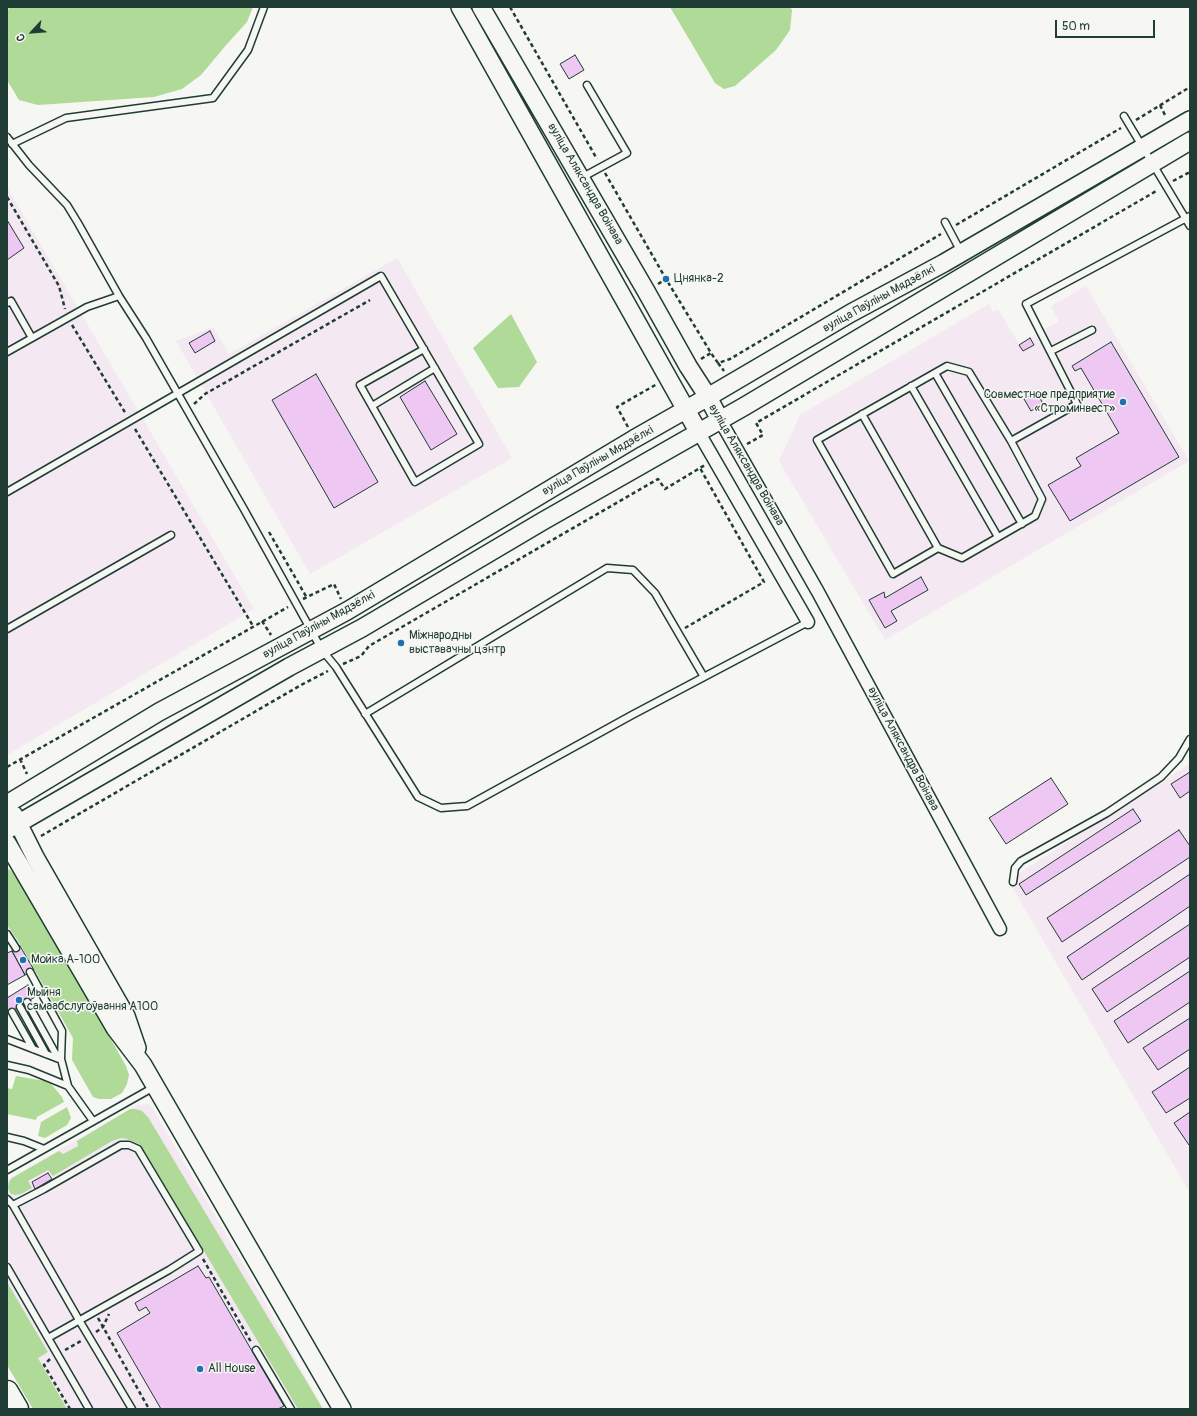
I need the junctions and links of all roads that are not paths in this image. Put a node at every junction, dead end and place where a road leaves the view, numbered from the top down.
1 (264, 7) edge
2 (460, 7) edge
3 (481, 7) edge
4 (587, 85) dead end
5 (1124, 116) dead end
6 (1190, 120) edge
7 (7, 137) edge
8 (1190, 142) edge
9 (12, 144) junction
10 (1144, 147) junction
11 (1153, 164) junction
12 (581, 178) junction
13 (1188, 217) edge
14 (945, 222) dead end
15 (1190, 226) edge
16 (962, 253) junction
17 (119, 296) junction
18 (7, 303) edge
19 (1092, 330) dead end
20 (32, 338) junction
21 (424, 349) junction
22 (1051, 351) junction
23 (7, 352) edge
24 (435, 368) junction
25 (935, 372) junction
26 (911, 386) junction
27 (177, 394) junction
28 (708, 398) junction
29 (372, 406) junction
30 (686, 410) junction
31 (862, 414) junction
32 (720, 420) junction
33 (699, 433) junction
34 (1011, 441) junction
35 (7, 492) edge
36 (1022, 524) junction
37 (171, 535) dead end
38 (998, 537) junction
39 (938, 548) junction
40 (808, 622) joint
41 (7, 629) edge
42 (312, 630) junction
43 (322, 650) junction
44 (704, 677) junction
45 (364, 714) junction
46 (1190, 739) edge
47 (8, 804) edge
48 (13, 827) edge
49 (7, 844) edge
50 (1013, 882) dead end
51 (1000, 929) dead end
52 (7, 934) edge
53 (16, 948) dead end
54 (30, 972) dead end
55 (27, 1002) dead end
56 (20, 1007) dead end
57 (12, 1012) dead end
58 (7, 1039) edge
59 (33, 1049) junction
60 (46, 1054) junction
61 (59, 1059) junction
62 (7, 1064) edge
63 (143, 1065) junction
64 (68, 1086) junction
65 (154, 1086) junction
66 (93, 1121) junction
67 (7, 1137) edge
68 (44, 1149) junction
69 (7, 1170) edge
70 (7, 1199) edge
71 (13, 1204) junction
72 (7, 1267) edge
73 (79, 1320) junction
74 (48, 1338) junction
75 (256, 1350) road end
76 (7, 1392) edge
77 (17, 1409) edge
78 (90, 1409) edge
79 (132, 1409) edge
80 (291, 1409) edge
81 (342, 1409) edge

1 - 9 lane
2 - 30 street, вуліца Аляксандра Воінава
3 - 12 street, вуліца Аляксандра Воінава
4 - 12 lane
5 - 10 lane
6 - 10 street, вуліца Паўліны Мядзёлкі
7 - 9 lane
8 - 11 street, вуліца Паўліны Мядзёлкі
9 - 17 lane
10 - 11 lane
10 - 16 street, вуліца Паўліны Мядзёлкі
11 - 13 lane
11 - 32 street, вуліца Паўліны Мядзёлкі
12 - 28 street, вуліца Аляксандра Воінава
13 - 15 lane
13 - 22 lane
14 - 16 lane
16 - 28 street, вуліца Паўліны Мядзёлкі
17 - 20 lane
17 - 27 lane
18 - 20 lane
19 - 22 lane
20 - 23 lane
21 - 24 lane
21 - 27 lane
21 - 29 lane
22 - 34 lane
24 - 29 lane
24 - 29 lane
25 - 26 lane
25 - 34 lane
25 - 36 lane
26 - 31 lane
26 - 38 lane
27 - 35 lane
27 - 42 lane
28 - 30 street, вуліца Паўліны Мядзёлкі
28 - 32 street, вуліца Аляксандра Воінава
30 - 33 street, вуліца Аляксандра Воінава
30 - 42 street, вуліца Паўліны Мядзёлкі
31 - 39 lane
31 - 39 lane
32 - 33 street, вуліца Паўліны Мядзёлкі
32 - 51 street, вуліца Аляксандра Воінава
33 - 40 street, вуліца Аляксандра Воінава
33 - 43 street, вуліца Паўліны Мядзёлкі
34 - 36 lane
36 - 38 lane
37 - 41 lane
38 - 39 lane
40 - 44 lane
42 - 43 lane
42 - 47 street, вуліца Паўліны Мядзёлкі
43 - 45 lane
43 - 48 street, вуліца Паўліны Мядзёлкі
44 - 45 lane
44 - 45 lane
46 - 50 lane
47 - 48 street
48 - 63 street
49 - 63 street
52 - 53 lane
54 - 61 lane
55 - 61 lane
56 - 60 lane
57 - 59 lane
58 - 59 lane
59 - 60 lane
60 - 61 lane
61 - 64 lane
62 - 64 lane
63 - 65 street
64 - 66 lane
65 - 66 lane
65 - 81 street
66 - 68 lane
67 - 68 lane
68 - 69 lane
70 - 71 lane
71 - 73 lane
71 - 73 lane
72 - 74 lane
73 - 74 lane
73 - 79 lane
74 - 78 lane
75 - 80 lane
76 - 77 highway

